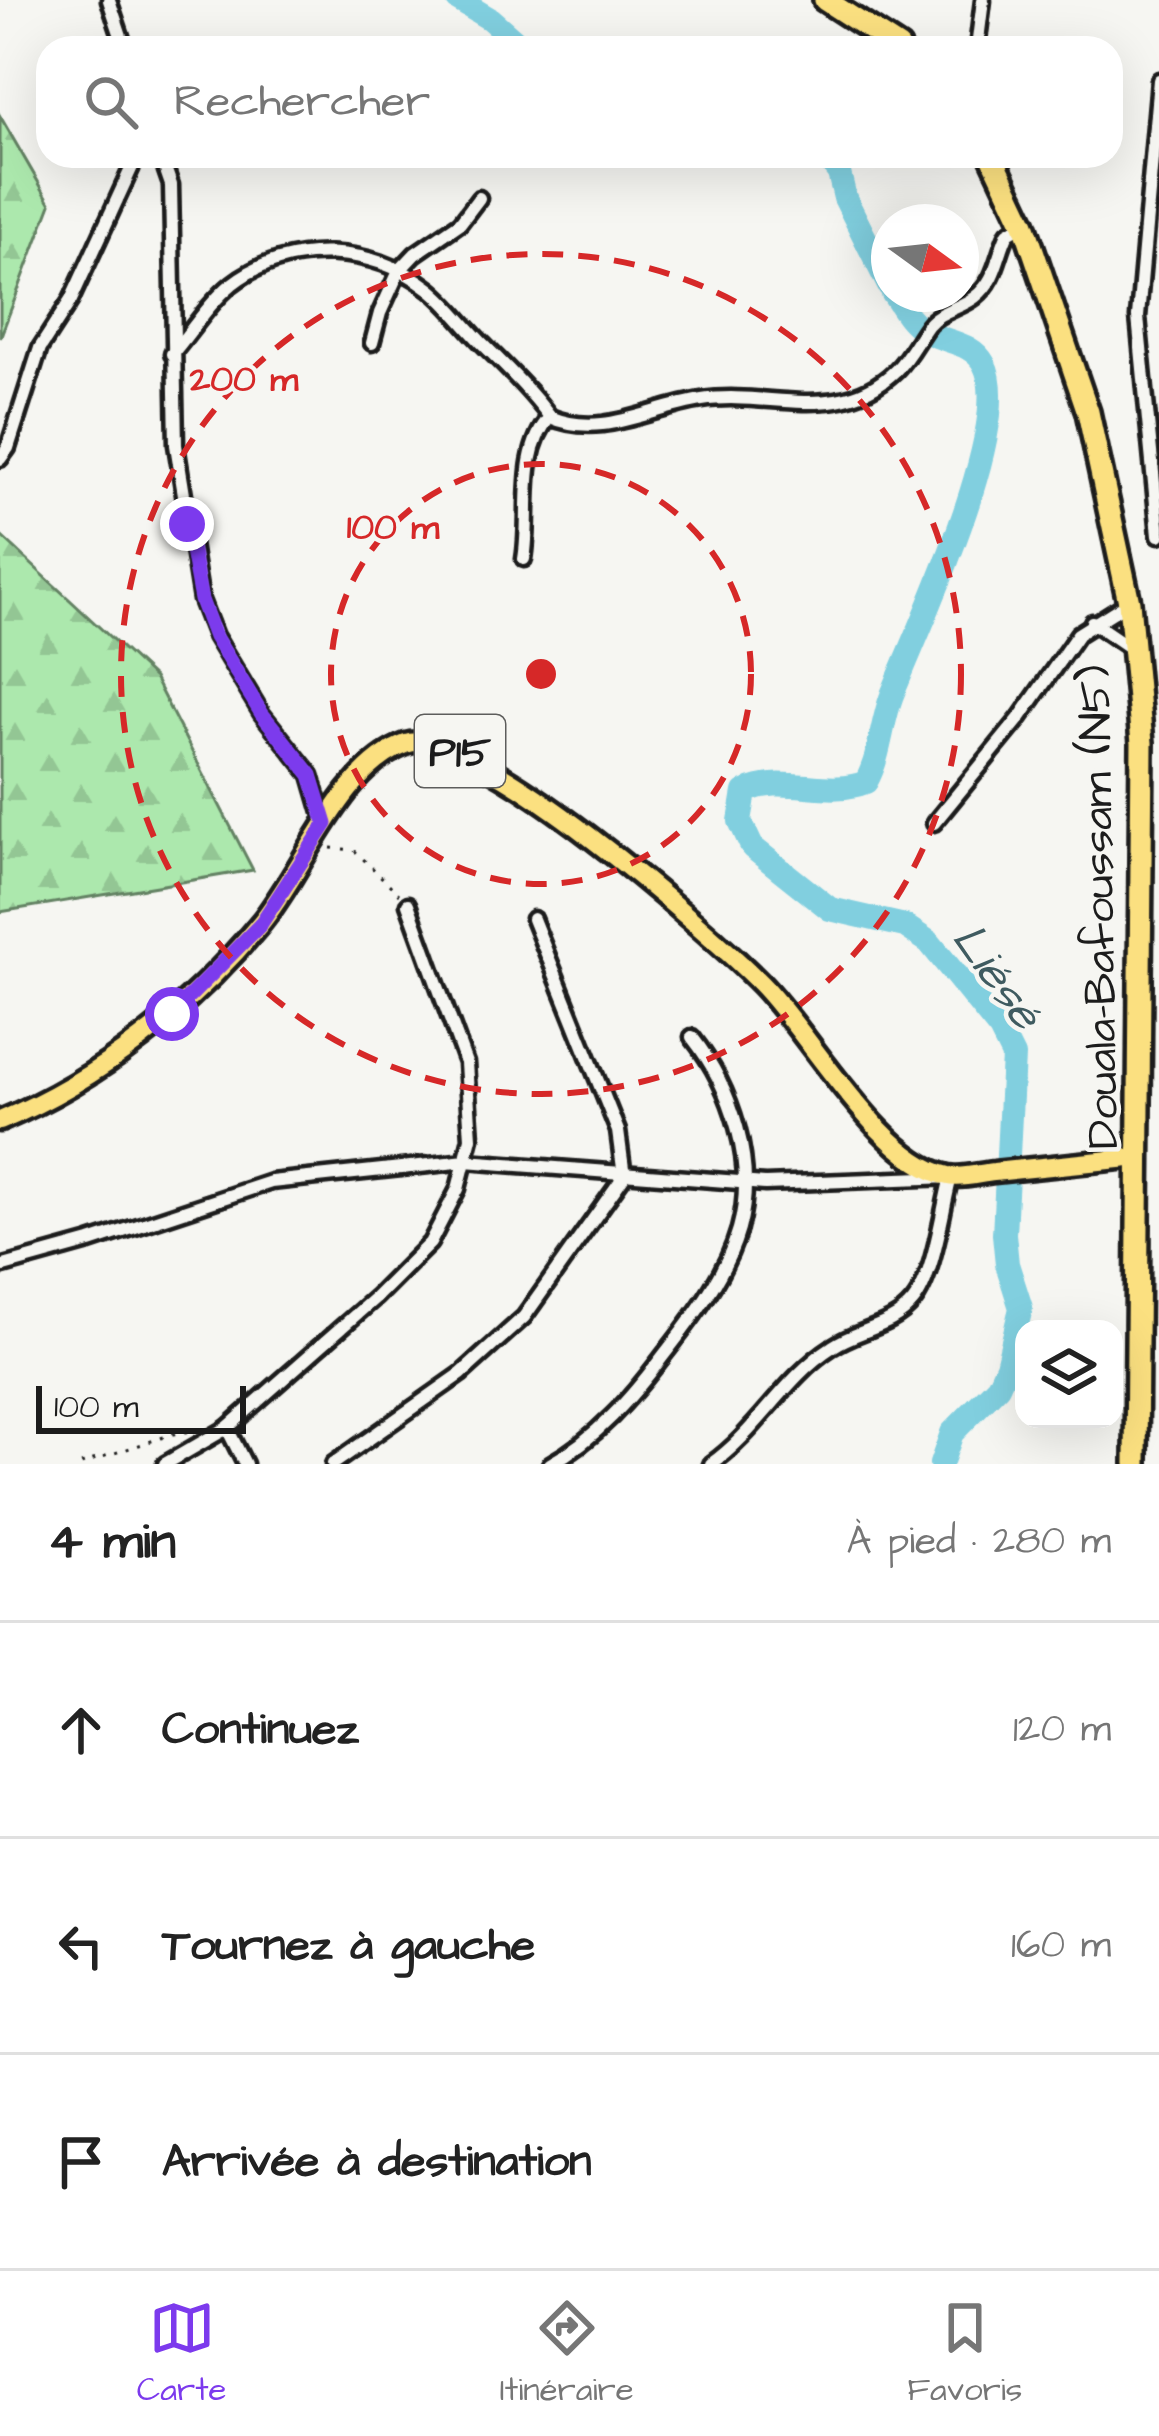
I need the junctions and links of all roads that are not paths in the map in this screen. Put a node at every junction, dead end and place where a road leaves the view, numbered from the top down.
1 (109, 0) edge
2 (825, 0) edge
3 (983, 0) edge
4 (121, 36) edge
5 (880, 36) edge
6 (978, 36) edge
7 (1159, 80) edge
8 (132, 168) edge
9 (165, 168) edge
10 (998, 168) edge
11 (479, 198) dead end
12 (1024, 224) junction
13 (399, 271) junction
14 (372, 343) dead end
15 (172, 354) junction
16 (550, 417) junction
17 (0, 459) edge
18 (1158, 520) edge
19 (1159, 535) edge
20 (524, 559) dead end
21 (1129, 602) junction
22 (1092, 622) junction
23 (1133, 650) junction
24 (1159, 724) edge
25 (1142, 743) junction
26 (326, 824) junction
27 (934, 824) dead end
28 (408, 904) road end
29 (533, 919) dead end
30 (692, 1037) dead end
31 (0, 1121) edge
32 (1139, 1156) junction
33 (466, 1161) junction
34 (624, 1176) junction
35 (951, 1177) junction
36 (744, 1183) junction
37 (0, 1267) edge
38 (227, 1428) junction
39 (165, 1464) edge
40 (245, 1464) edge
41 (333, 1464) edge
42 (550, 1464) edge
43 (711, 1464) edge
44 (1136, 1464) edge

1 - 4 street
2 - 5 highway
3 - 6 street
7 - 18 street
8 - 17 street
9 - 15 street
10 - 12 highway, Douala-Bafoussam (N5)
11 - 13 street
12 - 16 street
12 - 21 highway, Douala-Bafoussam (N5)
13 - 14 street
13 - 15 street
13 - 16 street
15 - 26 street
16 - 20 street
18 - 19 street
21 - 22 street
21 - 23 highway, Douala-Bafoussam (N5)
22 - 23 street
22 - 27 street
23 - 25 highway, Douala-Bafoussam (N5)
24 - 25 street
25 - 32 highway, Douala-Bafoussam (N5)
26 - 31 main road, P15
26 - 35 main road, P15
28 - 33 street
29 - 34 street
30 - 36 street
32 - 35 main road
32 - 44 highway, Douala-Bafoussam (N5)
33 - 34 street
33 - 37 street
33 - 38 street
34 - 36 street
34 - 41 street
35 - 36 street
35 - 43 street
36 - 42 street
38 - 39 street
38 - 40 street

